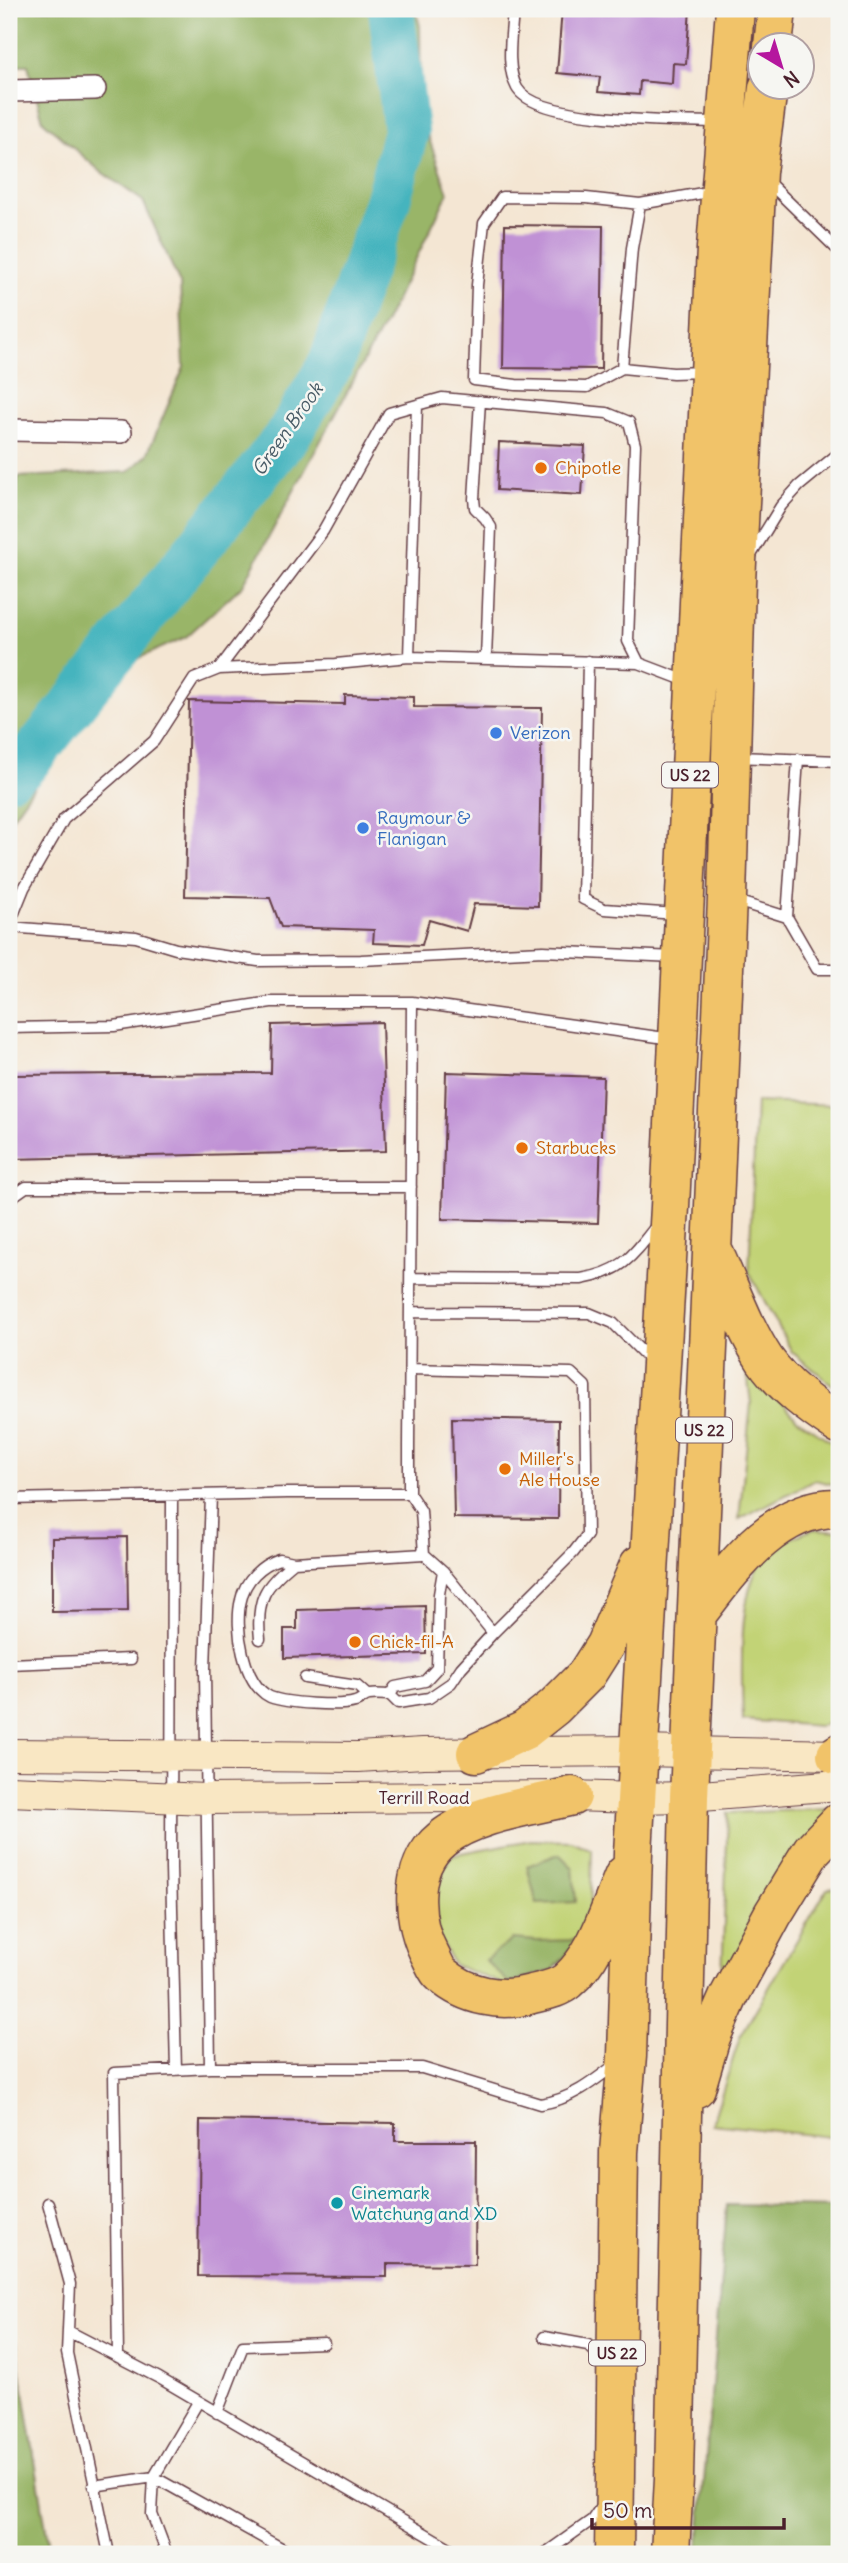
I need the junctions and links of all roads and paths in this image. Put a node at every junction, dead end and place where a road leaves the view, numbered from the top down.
1 (513, 9) edge
2 (735, 9) edge
3 (778, 9) edge
4 (775, 32) edge
5 (96, 89) dead end
6 (9, 91) edge
7 (766, 102) edge
8 (726, 122) junction
9 (757, 172) junction
10 (720, 190) junction
11 (640, 204) junction
12 (839, 251) edge
13 (622, 368) junction
14 (710, 371) junction
15 (480, 401) junction
16 (416, 405) junction
17 (9, 430) edge
18 (121, 432) dead end
19 (839, 453) edge
20 (736, 582) junction
21 (409, 657) junction
22 (486, 659) junction
23 (588, 661) junction
24 (639, 663) junction
25 (219, 669) junction
26 (695, 684) junction
27 (730, 756) junction
28 (798, 759) junction
29 (839, 761) edge
30 (727, 898) junction
31 (683, 915) junction
32 (787, 917) junction
33 (9, 926) edge
34 (681, 957) junction
35 (839, 969) edge
36 (412, 1002) junction
37 (9, 1028) edge
38 (678, 1040) junction
39 (411, 1187) junction
40 (9, 1199) edge
41 (670, 1207) junction
42 (712, 1247) junction
43 (411, 1278) junction
44 (411, 1312) junction
45 (410, 1369) junction
46 (660, 1371) junction
47 (839, 1425) edge
48 (410, 1493) junction
49 (211, 1495) junction
50 (172, 1497) junction
51 (9, 1499) edge
52 (839, 1508) edge
53 (650, 1541) junction
54 (424, 1554) junction
55 (294, 1562) junction
56 (443, 1571) junction
57 (697, 1614) junction
58 (493, 1633) junction
59 (260, 1639) dead end
60 (131, 1659) dead end
61 (9, 1664) edge
62 (305, 1678) dead end
63 (367, 1695) junction
64 (390, 1695) junction
65 (639, 1751) junction
66 (692, 1752) junction
67 (476, 1753) junction
68 (9, 1754) edge
69 (172, 1755) junction
70 (206, 1755) junction
71 (838, 1762) edge
72 (9, 1791) edge
73 (572, 1796) junction
74 (170, 1797) junction
75 (689, 1797) junction
76 (636, 1798) junction
77 (206, 1799) junction
78 (839, 1822) edge
79 (633, 1853) junction
80 (627, 2056) junction
81 (209, 2068) junction
82 (176, 2070) junction
83 (683, 2130) junction
84 (48, 2203) dead end
85 (70, 2332) junction
86 (544, 2337) dead end
87 (324, 2343) dead end
88 (118, 2357) junction
89 (617, 2375) junction
90 (198, 2402) junction
91 (217, 2413) junction
92 (154, 2477) junction
93 (617, 2484) junction
94 (93, 2486) junction
95 (109, 2554) edge
96 (167, 2554) edge
97 (292, 2554) edge
98 (460, 2554) edge
99 (544, 2554) edge
100 (614, 2554) edge
101 (670, 2554) edge

1 - 8 lane
2 - 8 highway, US 22
3 - 4 highway
5 - 6 street
7 - 9 highway, US 22
8 - 10 highway, US 22
9 - 12 lane
9 - 20 highway, US 22
10 - 11 lane
10 - 14 highway, US 22
11 - 13 lane
11 - 13 lane
13 - 14 lane
14 - 26 highway, US 22
15 - 16 lane
15 - 22 lane
15 - 24 lane
16 - 21 lane
16 - 25 lane
17 - 18 street
19 - 20 lane
20 - 27 highway, US 22
21 - 22 lane
21 - 25 lane
22 - 23 lane
23 - 24 lane
23 - 31 lane
24 - 26 lane
25 - 33 lane
26 - 31 highway, US 22
27 - 28 lane
27 - 30 highway, US 22
28 - 29 lane
28 - 32 lane
30 - 32 lane
30 - 42 highway, US 22
31 - 34 highway, US 22
32 - 35 lane
33 - 34 lane
34 - 38 highway, US 22
36 - 37 lane
36 - 38 lane
36 - 39 lane
38 - 41 highway, US 22
39 - 40 lane
39 - 43 lane
41 - 43 lane
41 - 46 highway, US 22
42 - 47 highway
42 - 57 highway, US 22
43 - 44 lane
44 - 45 lane
44 - 46 lane
45 - 48 lane
45 - 58 lane
46 - 53 highway, US 22
48 - 49 lane
48 - 54 lane
49 - 50 lane
49 - 70 lane
50 - 51 lane
50 - 69 lane
52 - 57 highway
53 - 65 highway, US 22
53 - 67 highway
54 - 55 lane
54 - 56 lane
55 - 59 lane
55 - 63 lane
56 - 58 lane
56 - 64 lane
57 - 66 highway, US 22
58 - 64 lane
60 - 61 lane
62 - 63 lane
63 - 64 lane
65 - 66 street, Terrill Road
65 - 67 street, Terrill Road
65 - 76 highway, US 22
66 - 71 street, Terrill Road
66 - 75 highway, US 22
67 - 70 street, Terrill Road
68 - 69 street, Terrill Road
69 - 70 street, Terrill Road
69 - 74 lane
70 - 77 lane
71 - 75 street, Terrill Road
72 - 74 street, Terrill Road
73 - 76 street, Terrill Road
73 - 77 street, Terrill Road
73 - 79 highway
74 - 77 street, Terrill Road
74 - 82 lane
75 - 76 street, Terrill Road
75 - 83 highway, US 22
76 - 79 highway, US 22
77 - 81 lane
78 - 83 highway
79 - 80 highway, US 22
80 - 81 lane
80 - 89 highway, US 22
81 - 82 lane
82 - 88 lane
83 - 101 highway, US 22
84 - 85 lane
85 - 88 lane
85 - 94 lane
86 - 89 lane
87 - 91 lane
88 - 90 lane
89 - 93 highway, US 22
90 - 91 lane
90 - 92 lane
91 - 98 lane
92 - 94 lane
92 - 96 lane
92 - 97 lane
93 - 99 lane
93 - 100 highway, US 22
94 - 95 lane

